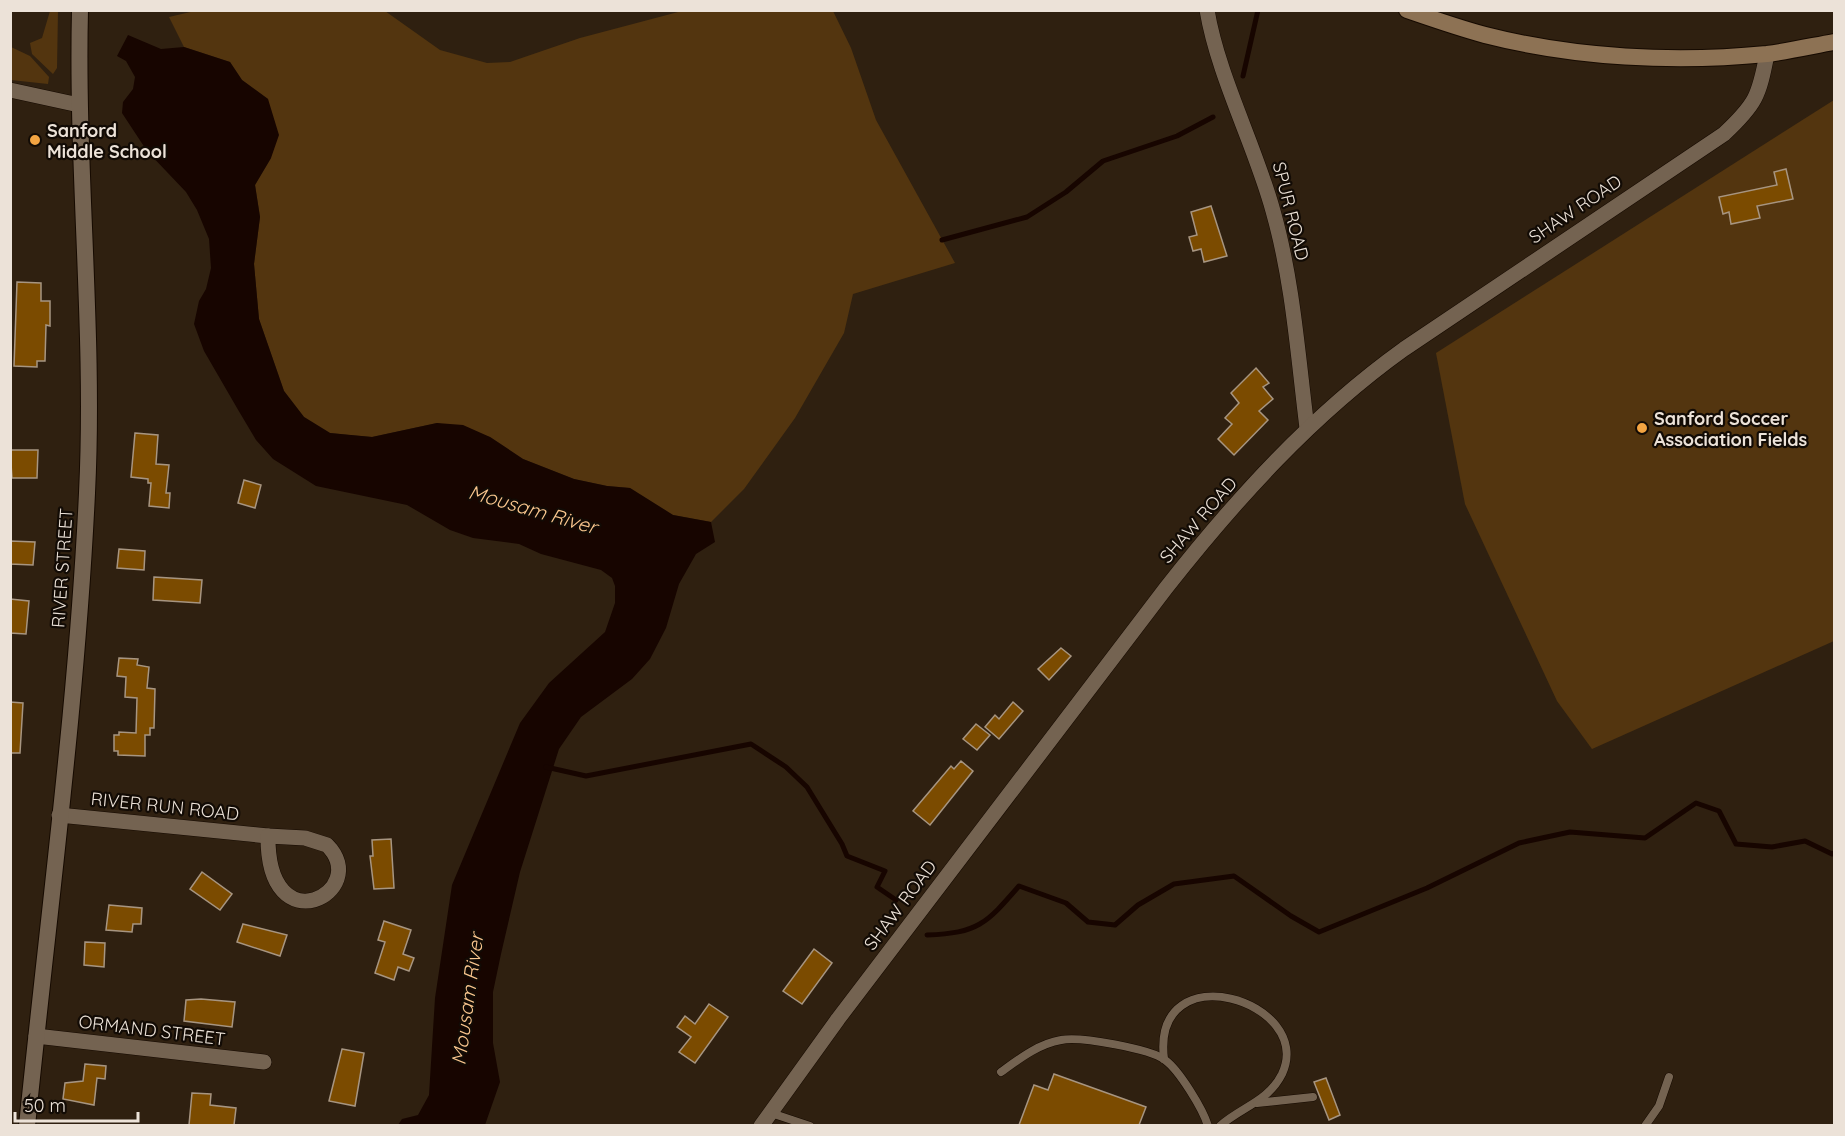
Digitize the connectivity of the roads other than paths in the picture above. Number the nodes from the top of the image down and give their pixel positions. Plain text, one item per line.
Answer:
1 (80, 10) edge
2 (1207, 10) edge
3 (1407, 10) edge
4 (1834, 42) edge
5 (1767, 54) junction
6 (10, 90) edge
7 (79, 105) junction
8 (1307, 428) junction
9 (59, 815) junction
10 (268, 836) junction
11 (36, 1036) junction
12 (1164, 1059) junction
13 (264, 1062) dead end
14 (1001, 1072) dead end
15 (1669, 1077) dead end
16 (1313, 1097) dead end
17 (1257, 1103) junction
18 (771, 1113) junction
19 (27, 1125) edge
20 (761, 1125) edge
21 (810, 1125) edge
22 (1208, 1125) edge
23 (1220, 1125) edge
24 (1645, 1125) edge

1 - 7 street, RIVER STREET
2 - 8 street, SPUR ROAD
3 - 5 main road
4 - 5 main road
5 - 8 street, SHAW ROAD
6 - 7 street
7 - 9 street, RIVER STREET
8 - 18 street, SHAW ROAD
9 - 10 street, RIVER RUN ROAD
9 - 11 street, RIVER STREET
10 - 10 street, RIVER RUN ROAD
11 - 13 street, ORMAND STREET
11 - 19 street, RIVER STREET
12 - 14 lane
12 - 17 lane
12 - 22 lane
15 - 24 lane
16 - 17 lane
17 - 23 lane
18 - 20 street, SHAW ROAD
18 - 21 lane

